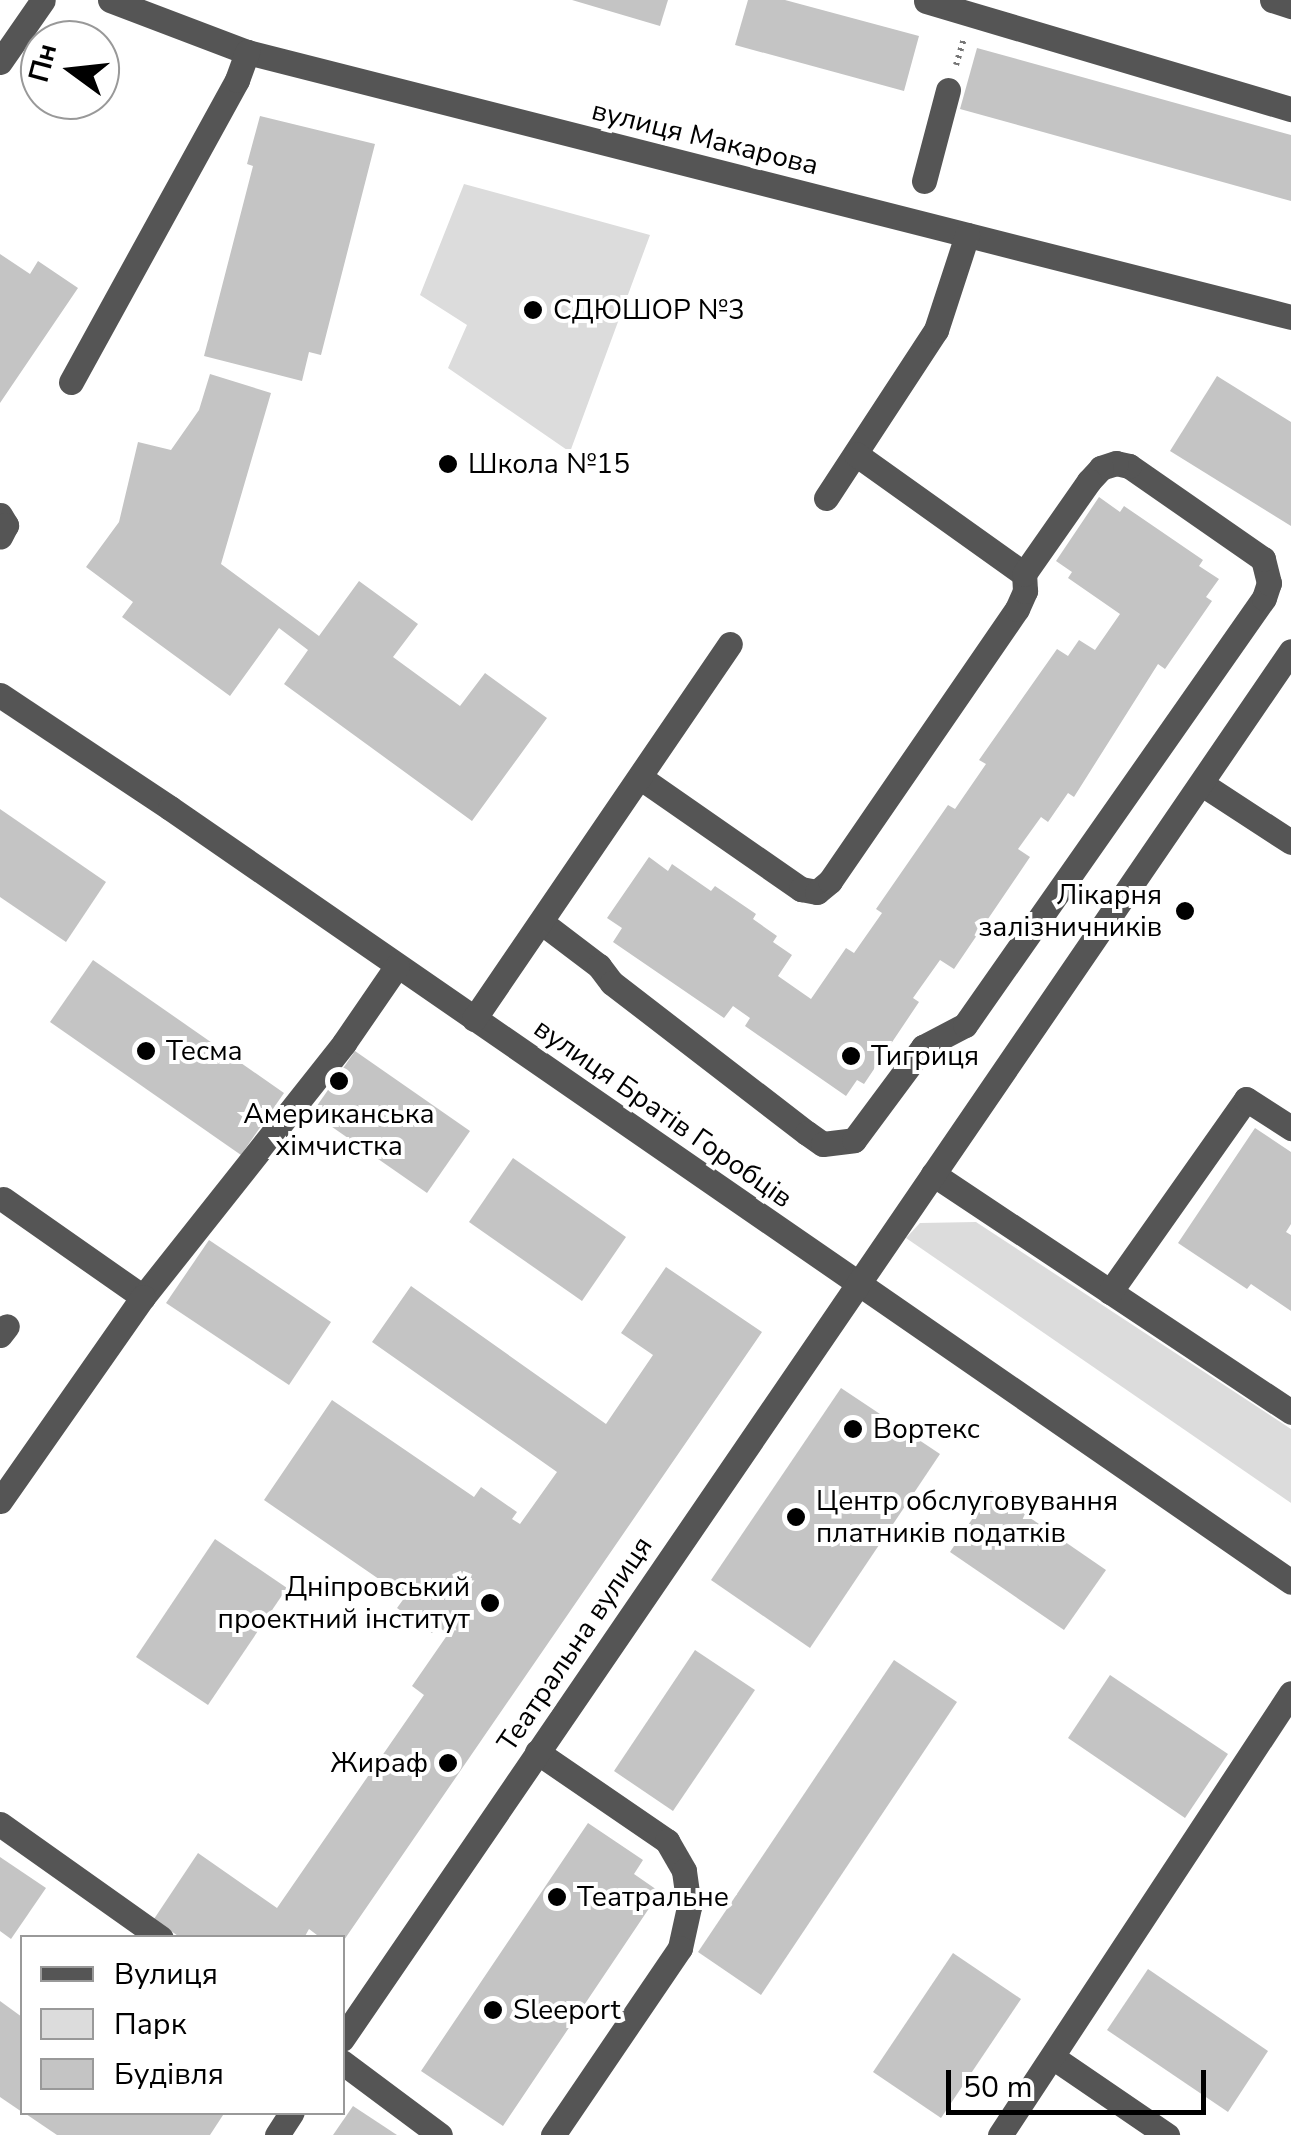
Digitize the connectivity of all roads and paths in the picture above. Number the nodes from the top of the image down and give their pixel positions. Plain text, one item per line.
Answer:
1 (43, 0) edge
2 (110, 0) edge
3 (1272, 0) edge
4 (926, 1) edge
5 (1291, 6) edge
6 (972, 14) junction
7 (248, 52) junction
8 (0, 62) edge
9 (948, 90) joint
10 (1291, 108) edge
11 (924, 181) dead end
12 (967, 235) junction
13 (1291, 317) edge
14 (71, 382) dead end
15 (856, 454) junction
16 (826, 498) dead end
17 (0, 515) edge
18 (0, 537) edge
19 (1024, 574) junction
20 (730, 644) dead end
21 (1291, 652) edge
22 (0, 696) edge
23 (641, 778) junction
24 (1202, 784) junction
25 (1291, 842) edge
26 (542, 922) junction
27 (397, 966) junction
28 (474, 1020) junction
29 (1291, 1128) edge
30 (933, 1174) junction
31 (3, 1199) dead end
32 (857, 1283) junction
33 (1110, 1292) junction
34 (143, 1297) junction
35 (1291, 1412) edge
36 (0, 1501) edge
37 (1291, 1582) edge
38 (1291, 1693) edge
39 (537, 1752) junction
40 (0, 1824) edge
41 (156, 1935) edge
42 (345, 2035) edge
43 (1054, 2058) junction
44 (345, 2064) edge
45 (443, 2134) edge
46 (554, 2135) edge
47 (1000, 2135) edge
48 (1167, 2135) edge

1 - 8 street
2 - 7 street, вулиця Макарова
3 - 5 street
4 - 6 street
6 - 9 path
6 - 10 street
7 - 12 street, вулиця Макарова
7 - 14 street
9 - 11 street
12 - 13 street, вулиця Макарова
12 - 15 street
15 - 16 street
15 - 19 street
17 - 18 street
19 - 23 street
19 - 26 street
20 - 23 street
21 - 24 street, Театральна вулиця
22 - 27 street, вулиця Братів Горобців
23 - 26 street
24 - 25 street
24 - 30 street, Театральна вулиця
26 - 28 street
27 - 28 street, вулиця Братів Горобців
27 - 34 street
28 - 32 street, вулиця Братів Горобців
29 - 33 street
30 - 32 street, Театральна вулиця
30 - 33 street
31 - 34 street
32 - 37 street, вулиця Братів Горобців
32 - 39 street, Театральна вулиця
33 - 35 street
34 - 36 street
38 - 43 street
39 - 42 street, Театральна вулиця
39 - 46 street
40 - 41 street
43 - 47 street
43 - 48 street
44 - 45 street

